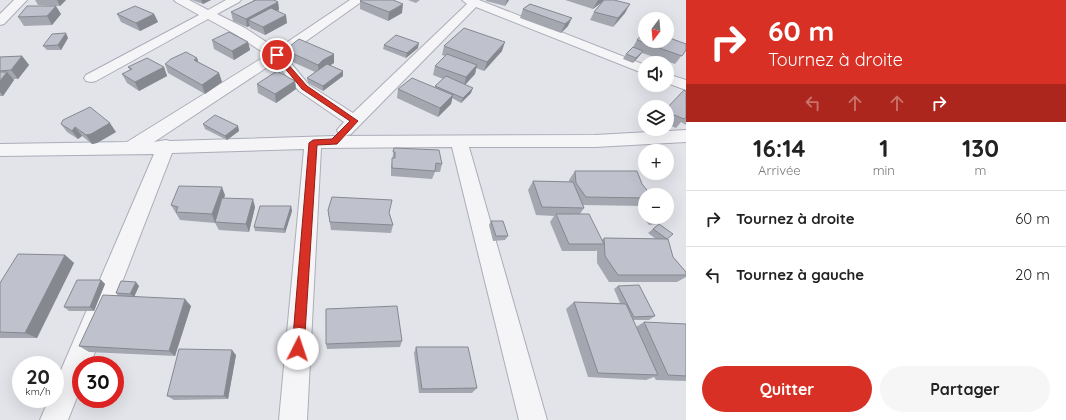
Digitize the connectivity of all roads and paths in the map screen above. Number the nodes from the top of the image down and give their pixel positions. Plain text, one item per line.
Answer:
1 (21, 0) edge
2 (180, 0) edge
3 (235, 0) edge
4 (358, 0) edge
5 (471, 1) edge
6 (207, 14) junction
7 (0, 21) edge
8 (277, 55) junction
9 (638, 67) edge
10 (91, 78) dead end
11 (674, 81) edge
12 (686, 85) edge
13 (354, 121) junction
14 (686, 136) edge
15 (459, 141) junction
16 (324, 142) junction
17 (166, 146) junction
18 (131, 148) junction
19 (0, 150) edge
20 (54, 420) edge
21 (293, 420) edge
22 (533, 420) edge

1 - 7 street
2 - 6 street
3 - 6 street
4 - 8 street
5 - 9 street
5 - 13 street
6 - 8 street
6 - 10 street
8 - 13 street
8 - 18 street
11 - 12 street
13 - 16 street
14 - 15 street
15 - 16 street
15 - 22 street
16 - 17 street
16 - 21 street
17 - 18 street
17 - 20 street
18 - 19 street

